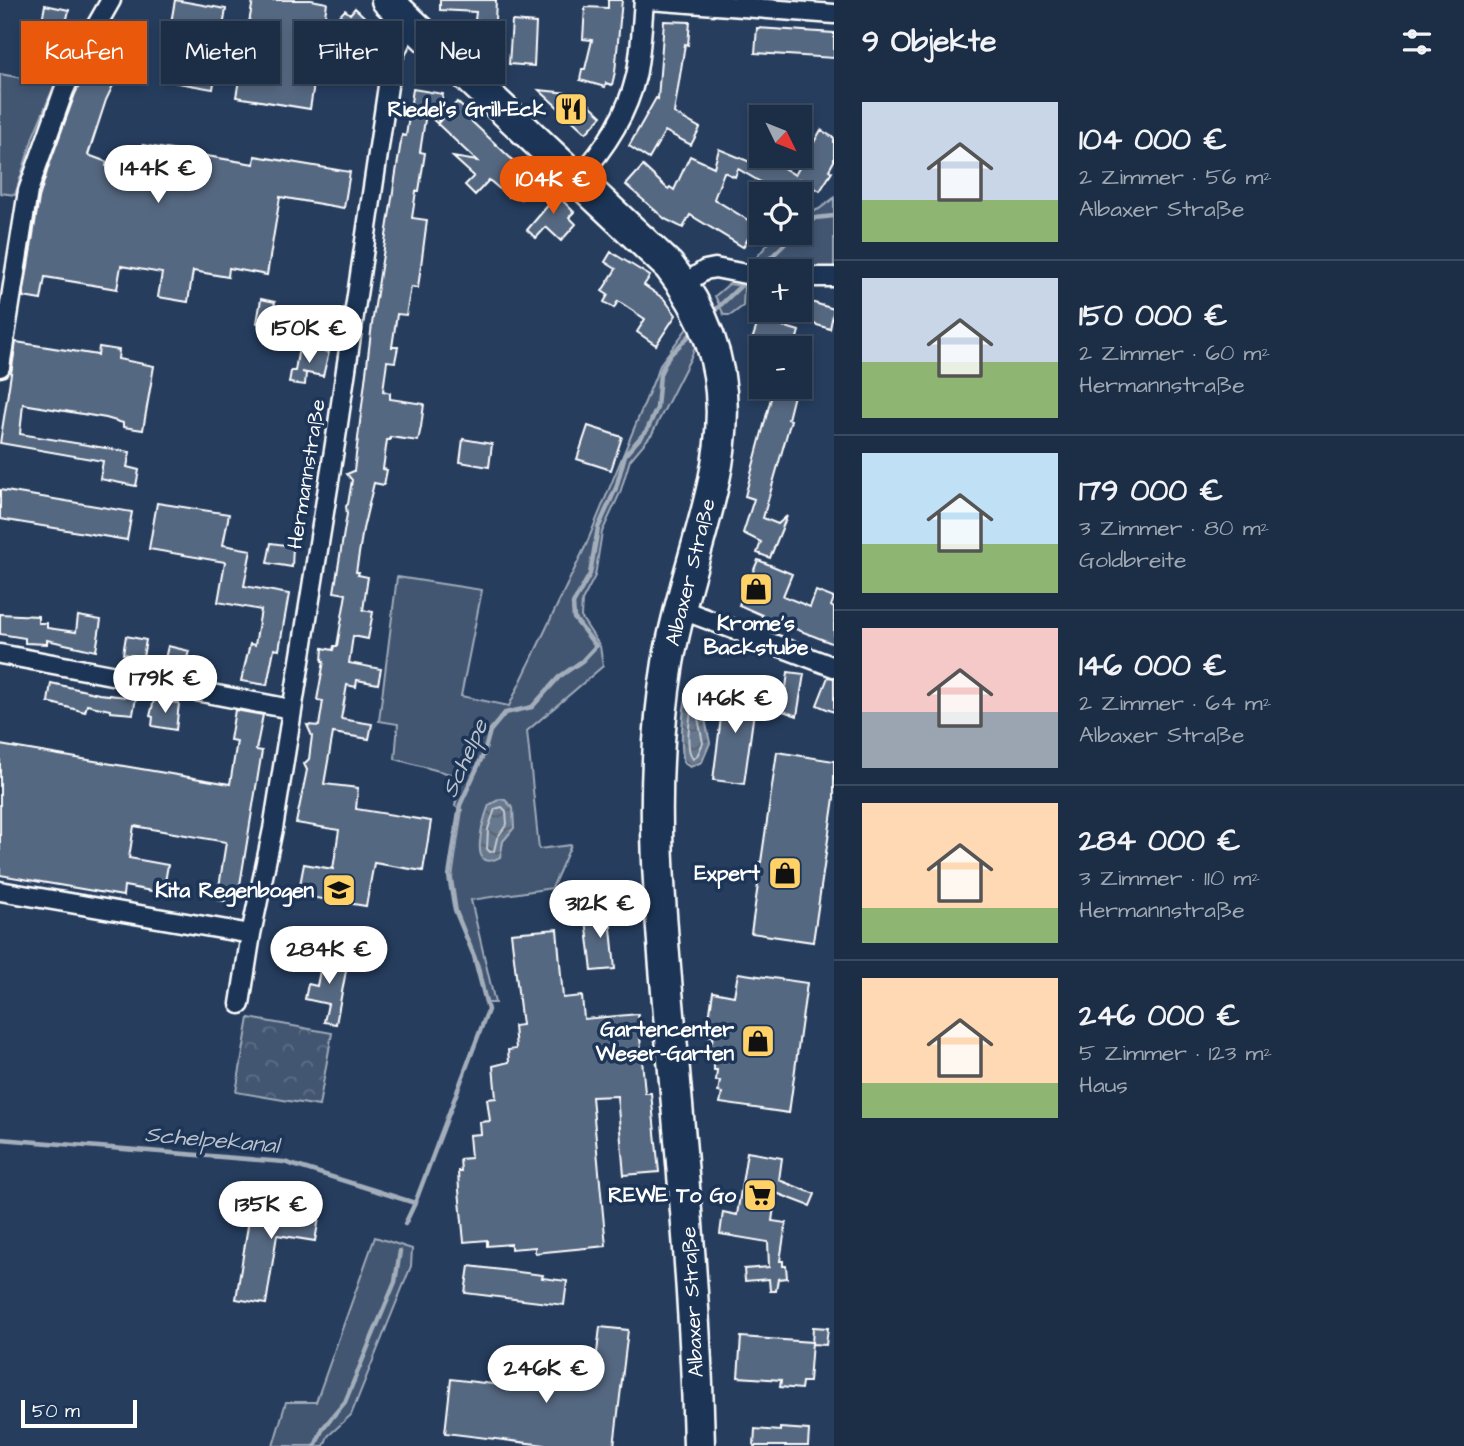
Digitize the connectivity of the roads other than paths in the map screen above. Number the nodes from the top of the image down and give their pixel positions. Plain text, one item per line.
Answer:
1 (111, 0) edge
2 (387, 0) edge
3 (647, 0) edge
4 (834, 14) edge
5 (412, 26) junction
6 (577, 179) junction
7 (749, 275) edge
8 (812, 277) edge
9 (834, 277) edge
10 (683, 285) junction
11 (0, 367) edge
12 (680, 609) junction
13 (0, 654) edge
14 (834, 667) edge
15 (291, 709) junction
16 (0, 891) edge
17 (251, 934) junction
18 (240, 1004) dead end
19 (699, 1446) edge

1 - 11 street
2 - 5 main road, Albaxer Straße
3 - 4 street
3 - 6 street
5 - 6 main road, Albaxer Straße
5 - 15 street, Hermannstraße
6 - 10 main road, Albaxer Straße
7 - 10 street
8 - 9 street
10 - 12 main road, Albaxer Straße
12 - 14 street
12 - 19 main road, Albaxer Straße
13 - 15 street
15 - 17 street, Hermannstraße
16 - 17 street
17 - 18 street, Hermannstraße

